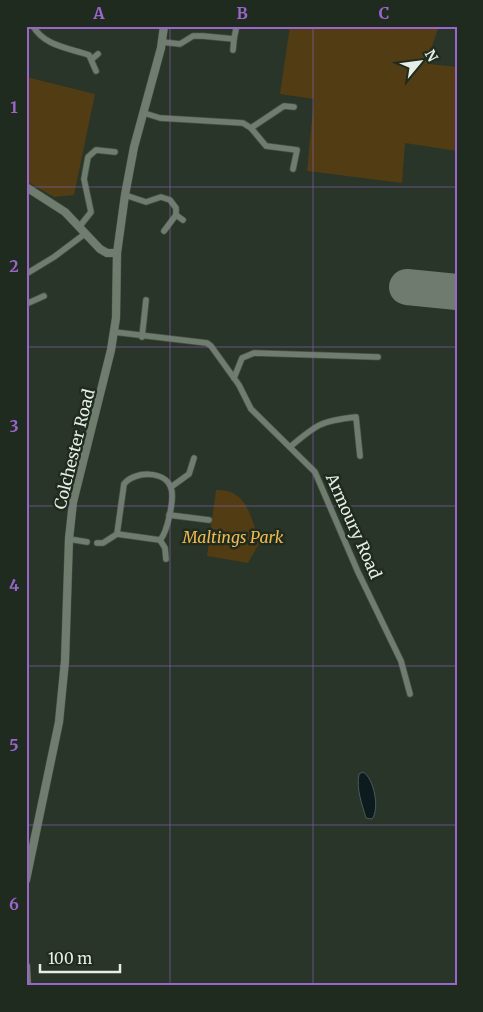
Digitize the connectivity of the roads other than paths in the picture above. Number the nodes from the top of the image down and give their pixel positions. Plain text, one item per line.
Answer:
1 (33, 26) edge
2 (164, 26) edge
3 (236, 29) dead end
4 (234, 39) junction
5 (162, 42) junction
6 (233, 50) dead end
7 (98, 54) dead end
8 (92, 59) junction
9 (96, 71) dead end
10 (294, 107) dead end
11 (144, 113) junction
12 (251, 128) junction
13 (115, 152) dead end
14 (293, 170) dead end
15 (26, 187) edge
16 (125, 195) junction
17 (176, 215) junction
18 (183, 220) dead end
19 (80, 226) junction
20 (164, 231) dead end
21 (86, 233) junction
22 (117, 253) junction
23 (26, 274) edge
24 (44, 296) dead end
25 (146, 300) dead end
26 (26, 304) edge
27 (114, 332) junction
28 (142, 337) junction
29 (378, 357) dead end
30 (234, 378) junction
31 (290, 447) junction
32 (360, 456) dead end
33 (194, 458) dead end
34 (171, 487) junction
35 (169, 515) junction
36 (209, 520) dead end
37 (117, 534) junction
38 (69, 539) junction
39 (160, 540) junction
40 (87, 542) dead end
41 (97, 543) dead end
42 (166, 559) dead end
43 (410, 694) dead end
44 (26, 880) edge
45 (26, 966) edge
46 (28, 986) edge

1 - 8 street
2 - 5 main road, Colchester Road
3 - 4 street
4 - 5 street
4 - 6 street
5 - 11 main road, Colchester Road
7 - 8 street
8 - 9 street
10 - 12 street
11 - 12 street
11 - 16 main road, Colchester Road
12 - 14 street
13 - 19 street
15 - 19 main road
16 - 17 street
16 - 22 main road, Colchester Road
17 - 18 street
17 - 20 street
19 - 21 main road
21 - 22 main road
21 - 23 street
22 - 27 main road, Colchester Road
24 - 26 street
25 - 28 street
27 - 28 street, Armoury Road
27 - 38 main road, Colchester Road
28 - 30 street, Armoury Road
29 - 30 street
30 - 31 street, Armoury Road
31 - 32 street
31 - 43 street, Armoury Road
33 - 34 street
34 - 35 street
34 - 37 street
35 - 36 street
35 - 39 street
37 - 39 street
37 - 41 street
38 - 40 street
38 - 44 main road, Colchester Road
39 - 42 street
45 - 46 main road

